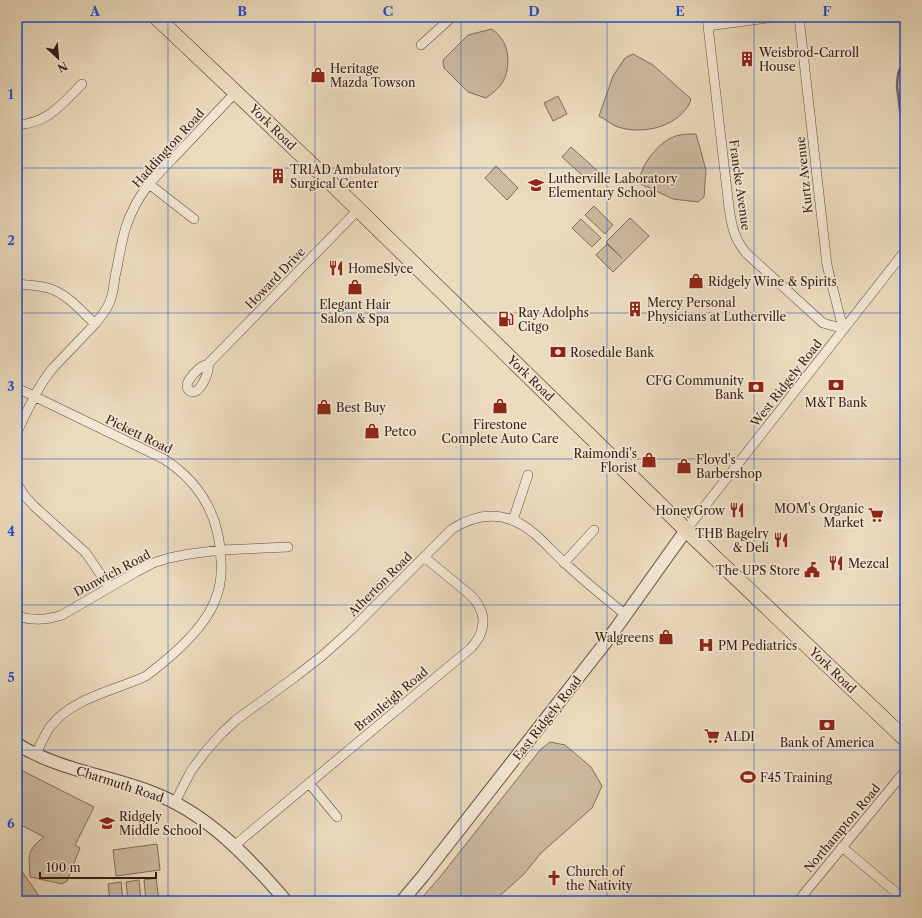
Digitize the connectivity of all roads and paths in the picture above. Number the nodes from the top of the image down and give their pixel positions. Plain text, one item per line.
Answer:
1 (156, 17) edge
2 (452, 17) edge
3 (774, 17) edge
4 (799, 17) edge
5 (708, 22) edge
6 (421, 45) dead end
7 (82, 84) dead end
8 (236, 92) junction
9 (17, 125) edge
10 (150, 184) junction
11 (358, 210) junction
12 (194, 220) dead end
13 (905, 251) edge
14 (17, 284) edge
15 (95, 324) junction
16 (844, 329) junction
17 (208, 364) dead end
18 (17, 388) edge
19 (34, 397) junction
20 (17, 432) edge
21 (528, 475) dead end
22 (17, 484) edge
23 (513, 520) junction
24 (594, 530) dead end
25 (686, 530) junction
26 (288, 547) dead end
27 (221, 550) junction
28 (424, 557) junction
29 (564, 562) junction
30 (109, 587) junction
31 (626, 615) junction
32 (17, 616) edge
33 (905, 739) edge
34 (17, 744) edge
35 (36, 754) junction
36 (905, 771) edge
37 (309, 784) junction
38 (176, 802) junction
39 (338, 817) dead end
40 (234, 845) junction
41 (842, 847) junction
42 (905, 900) edge
43 (286, 901) edge
44 (402, 901) edge
45 (799, 901) edge

1 - 8 main road, York Road
2 - 6 street
3 - 5 street
4 - 16 street, Kurtz Avenue
5 - 16 street, Francke Avenue
7 - 9 street
8 - 10 street, Haddington Road
8 - 11 main road, York Road
10 - 12 street
10 - 15 street, Haddington Road
11 - 17 street, Howard Drive
11 - 25 main road, York Road
13 - 16 street, West Ridgely Road
14 - 15 street
15 - 19 street, Haddington Road
16 - 25 street, West Ridgely Road
18 - 19 street, Pickett Road
19 - 20 street, Haddington Road
19 - 27 street, Pickett Road
21 - 23 street
22 - 30 street
23 - 28 street, Atherton Road
23 - 29 street, Atherton Road
24 - 29 street
25 - 31 street, East Ridgely Road
25 - 33 main road, York Road
26 - 27 street, Dunwich Road
27 - 30 street, Dunwich Road
27 - 35 street, Pickett Road
28 - 37 street, Bramleigh Road
28 - 38 street, Atherton Road
29 - 31 street, Atherton Road
30 - 32 street, Dunwich Road
31 - 44 street, East Ridgely Road
34 - 35 street, Charmuth Road
35 - 38 street, Charmuth Road
36 - 41 street, Northampton Road
37 - 39 street
37 - 40 street, Bramleigh Road
38 - 40 street, Charmuth Road
40 - 43 street, Charmuth Road
41 - 42 street
41 - 45 street, Northampton Road

